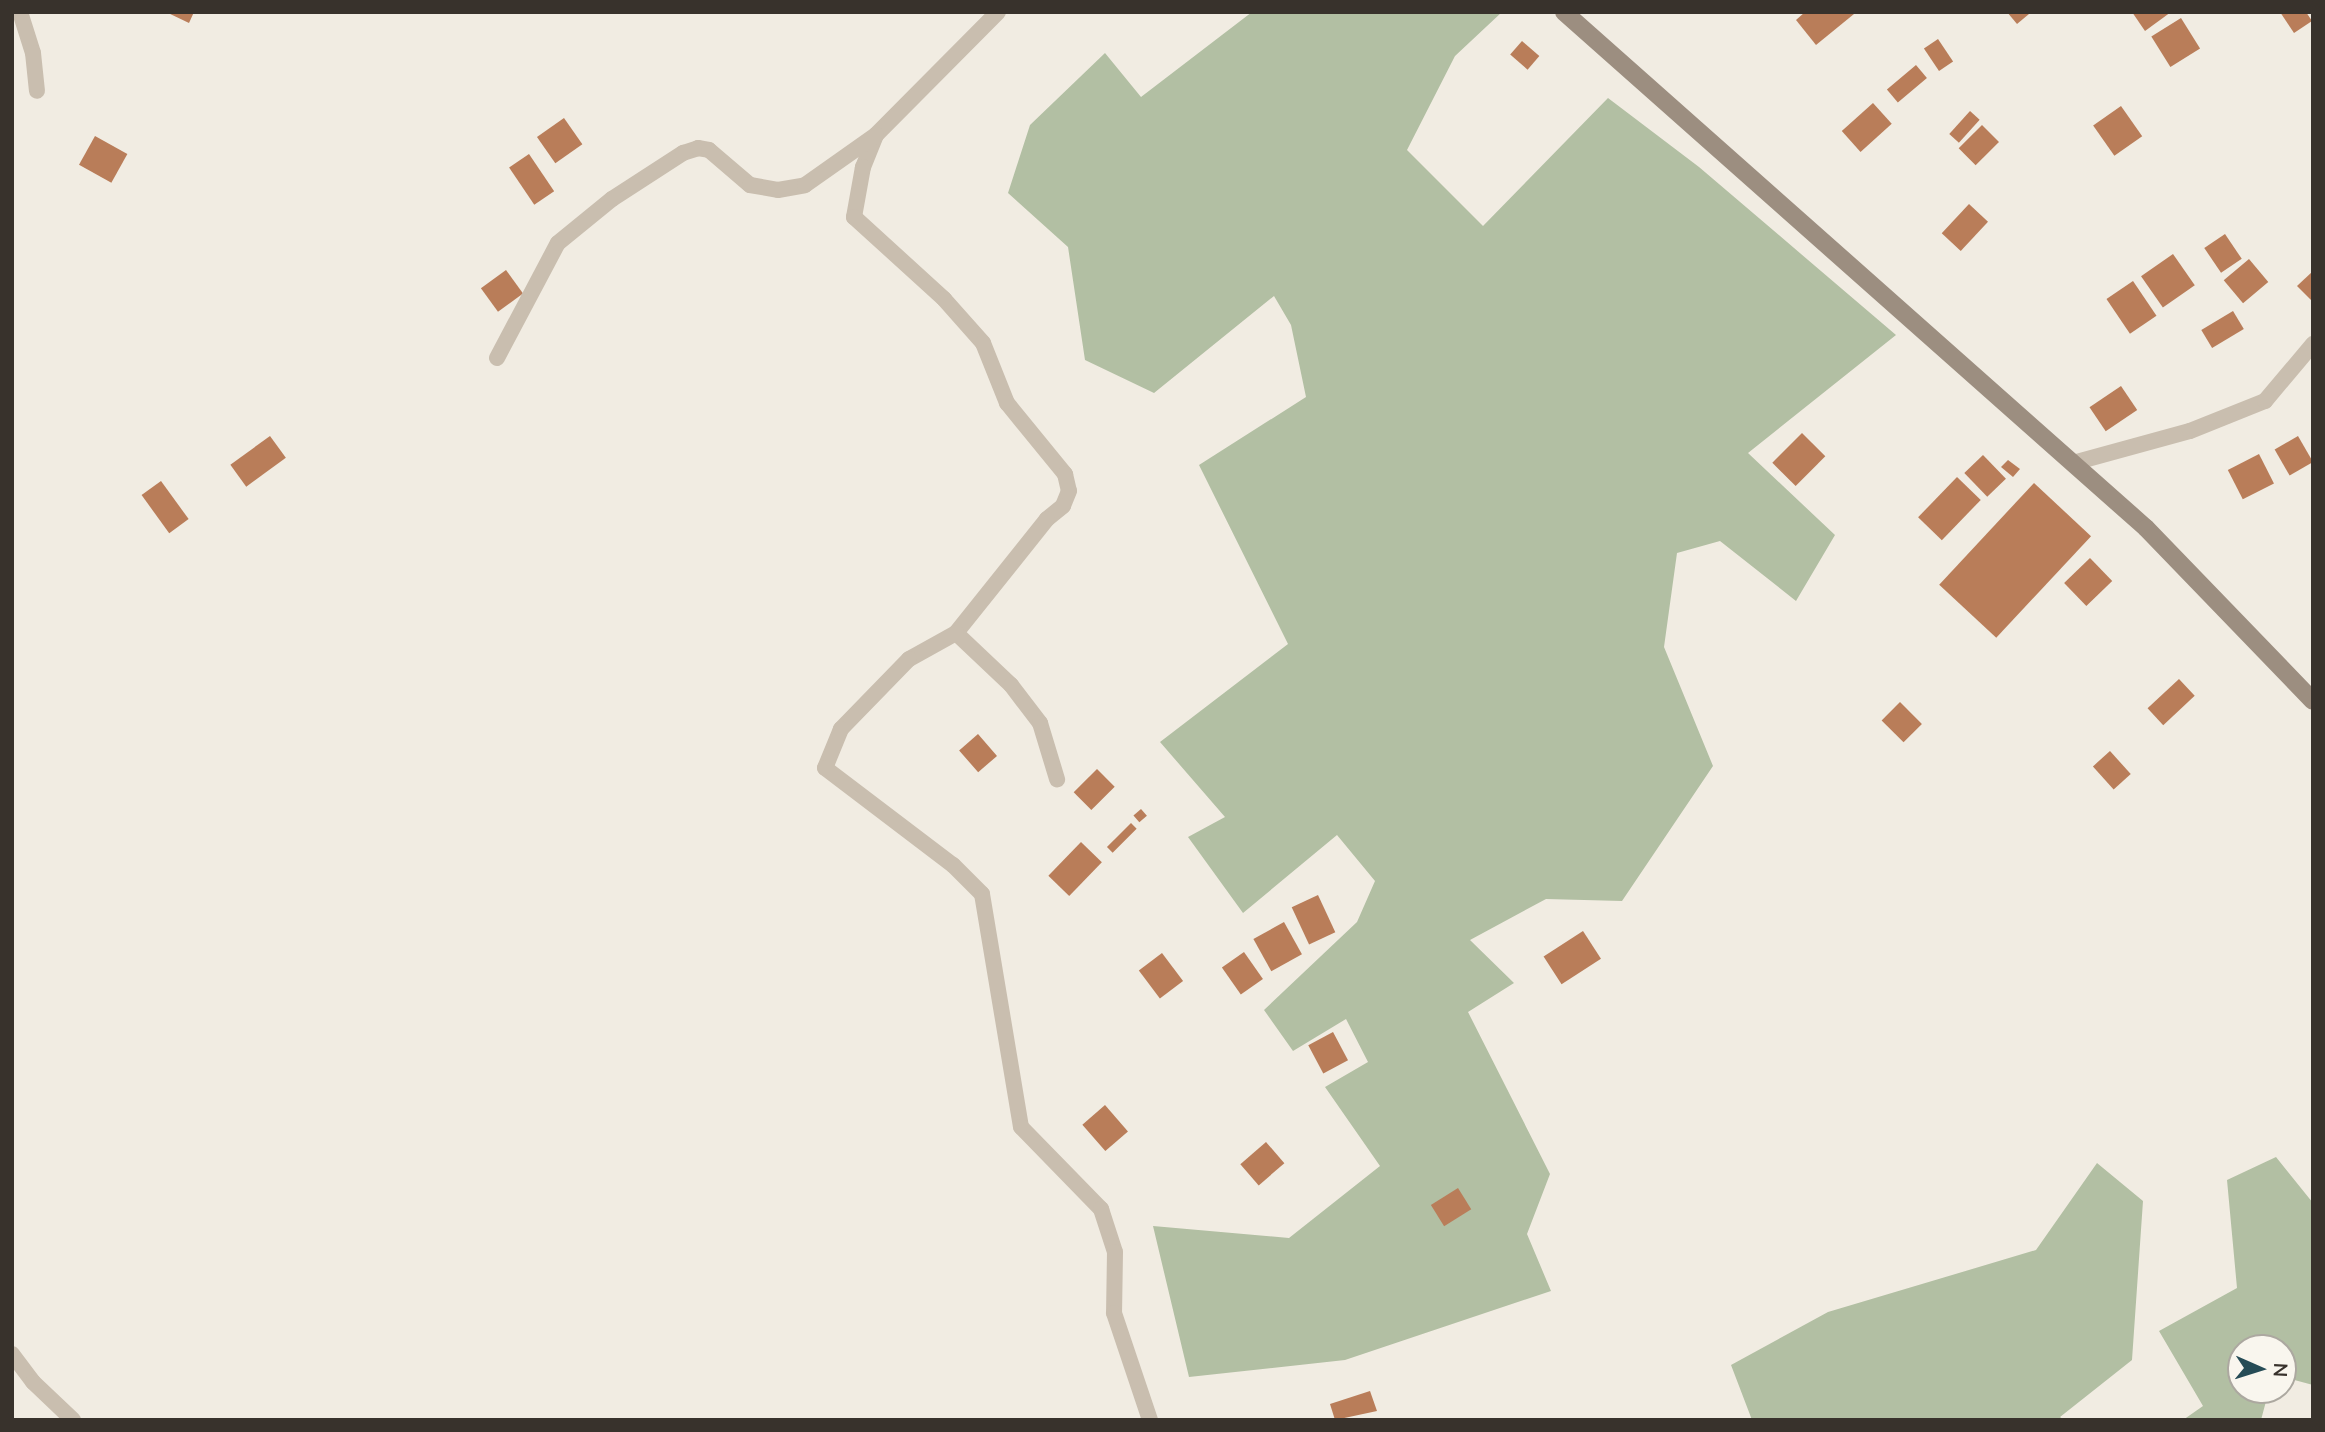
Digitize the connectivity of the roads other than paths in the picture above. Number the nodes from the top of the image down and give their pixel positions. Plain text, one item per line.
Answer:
1 (20, 12) edge
2 (998, 12) edge
3 (1564, 12) edge
4 (37, 91) dead end
5 (876, 135) junction
6 (2313, 344) edge
7 (497, 358) dead end
8 (2073, 463) junction
9 (956, 633) junction
10 (2313, 701) edge
11 (1057, 779) dead end
12 (12, 1354) edge
13 (73, 1420) edge
14 (1150, 1420) edge

1 - 4 street
2 - 5 street
3 - 8 main road
5 - 7 street
5 - 9 street
6 - 8 street
8 - 10 main road
9 - 11 street
9 - 14 street
12 - 13 street

